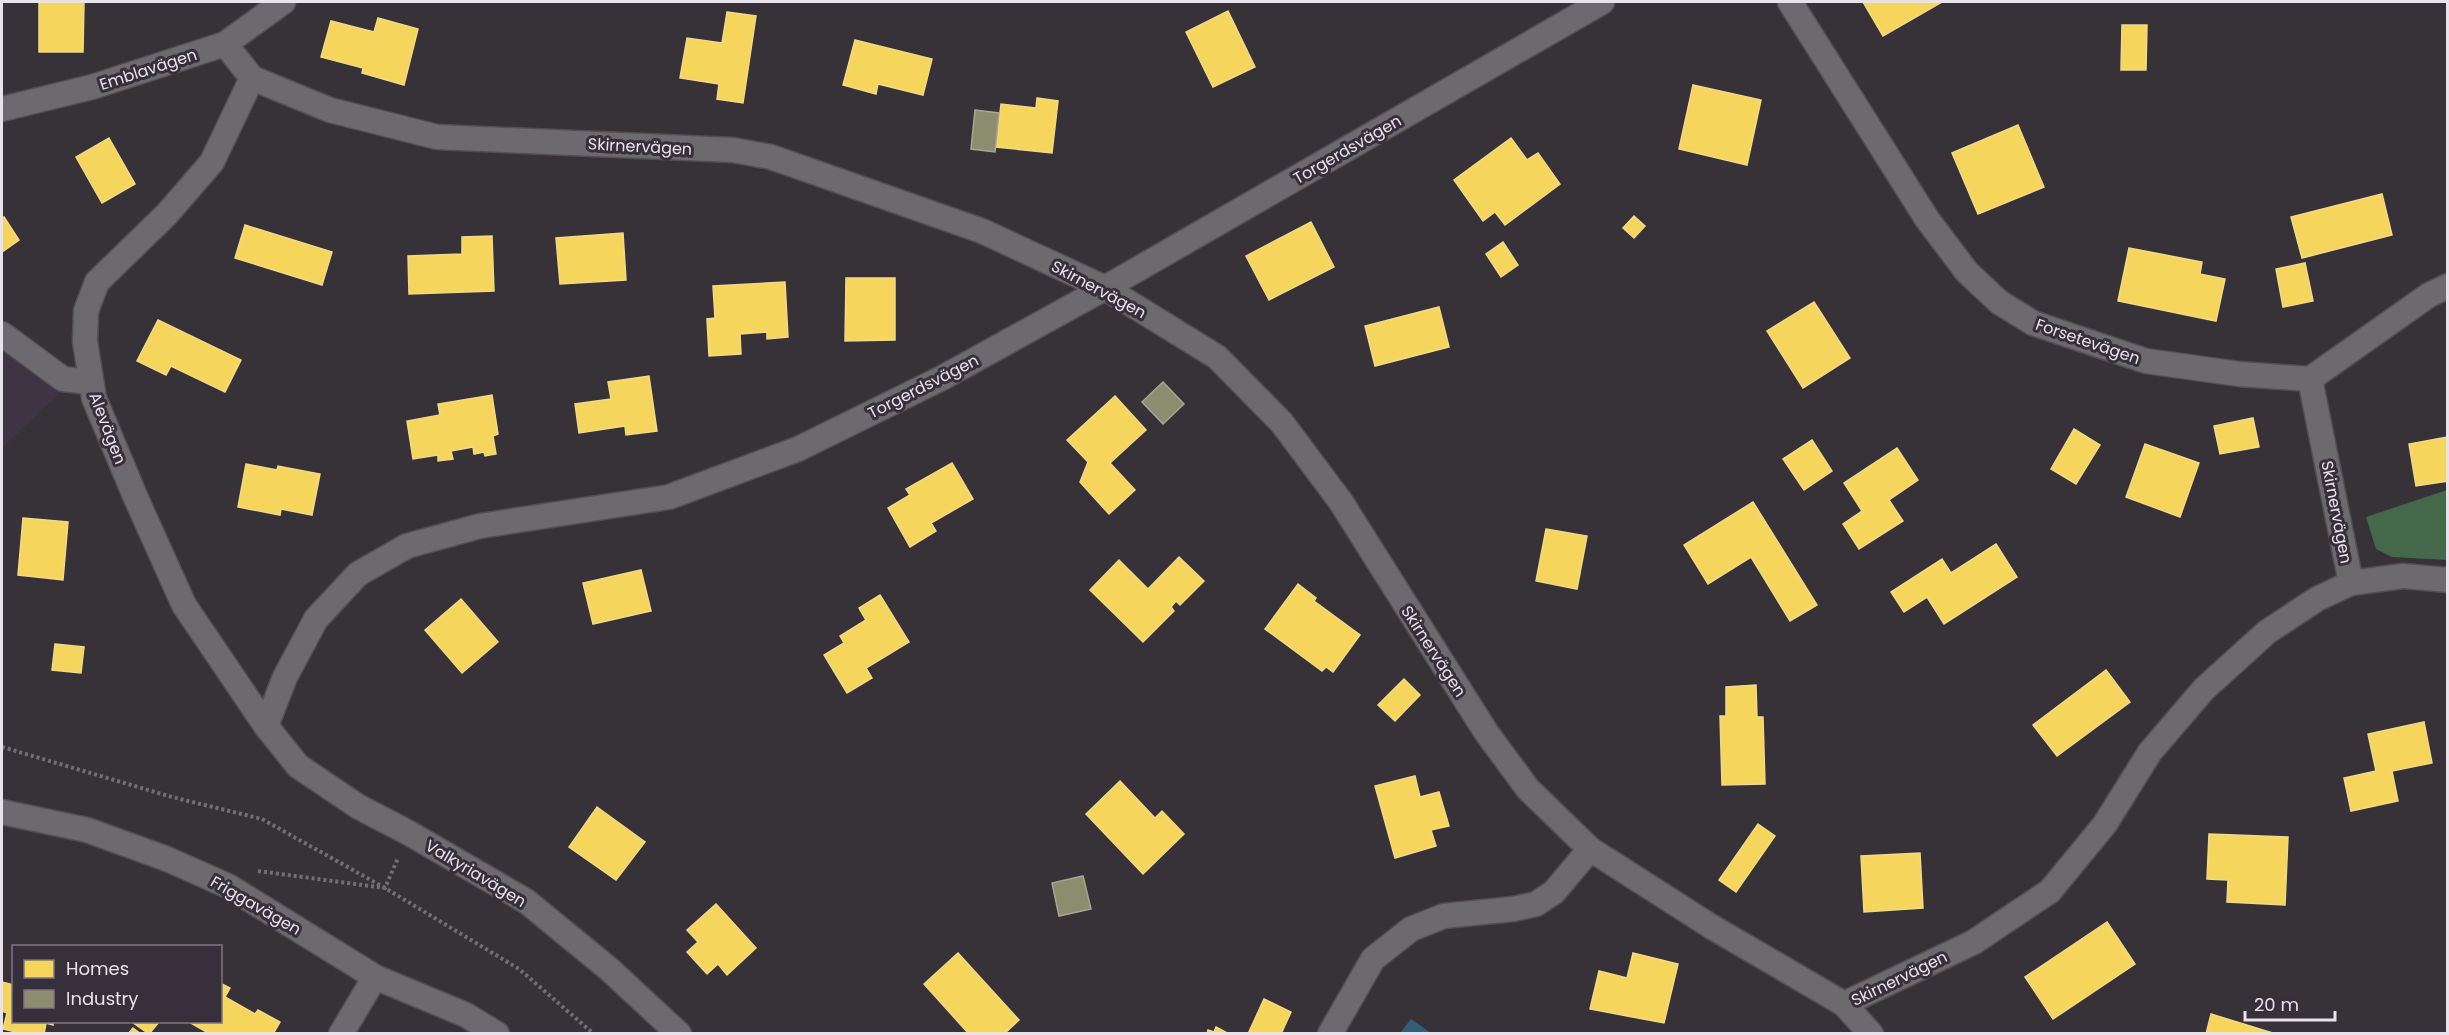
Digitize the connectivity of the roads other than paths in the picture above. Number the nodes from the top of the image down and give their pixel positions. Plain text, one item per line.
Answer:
1 (283, 2) edge
2 (1602, 2) edge
3 (1790, 2) edge
4 (225, 44) junction
5 (252, 78) junction
6 (2, 109) edge
7 (2448, 286) edge
8 (1105, 288) junction
9 (2, 334) edge
10 (2310, 379) junction
11 (90, 382) junction
12 (2448, 580) edge
13 (2351, 584) junction
14 (266, 726) junction
15 (2, 812) edge
16 (1590, 849) junction
17 (375, 976) junction
18 (1844, 1005) junction
19 (341, 1034) edge
20 (497, 1034) edge
21 (679, 1034) edge
22 (1330, 1034) edge
23 (1871, 1034) edge

1 - 4 street, Emblavägen
2 - 8 street, Torgerdsvägen
3 - 10 street, Forsetevägen
4 - 5 street, Skirnervägen
4 - 6 street, Emblavägen
5 - 8 street, Skirnervägen
5 - 11 street, Alevägen
7 - 10 street
8 - 14 street, Torgerdsvägen
8 - 16 street, Skirnervägen
9 - 11 street
10 - 13 street, Skirnervägen
11 - 14 street, Alevägen
12 - 13 street
13 - 18 street, Skirnervägen
14 - 21 street, Valkyriavägen
15 - 17 street, Friggavägen
16 - 18 street, Skirnervägen
16 - 22 street
17 - 19 street
17 - 20 street, Friggavägen
18 - 23 street

